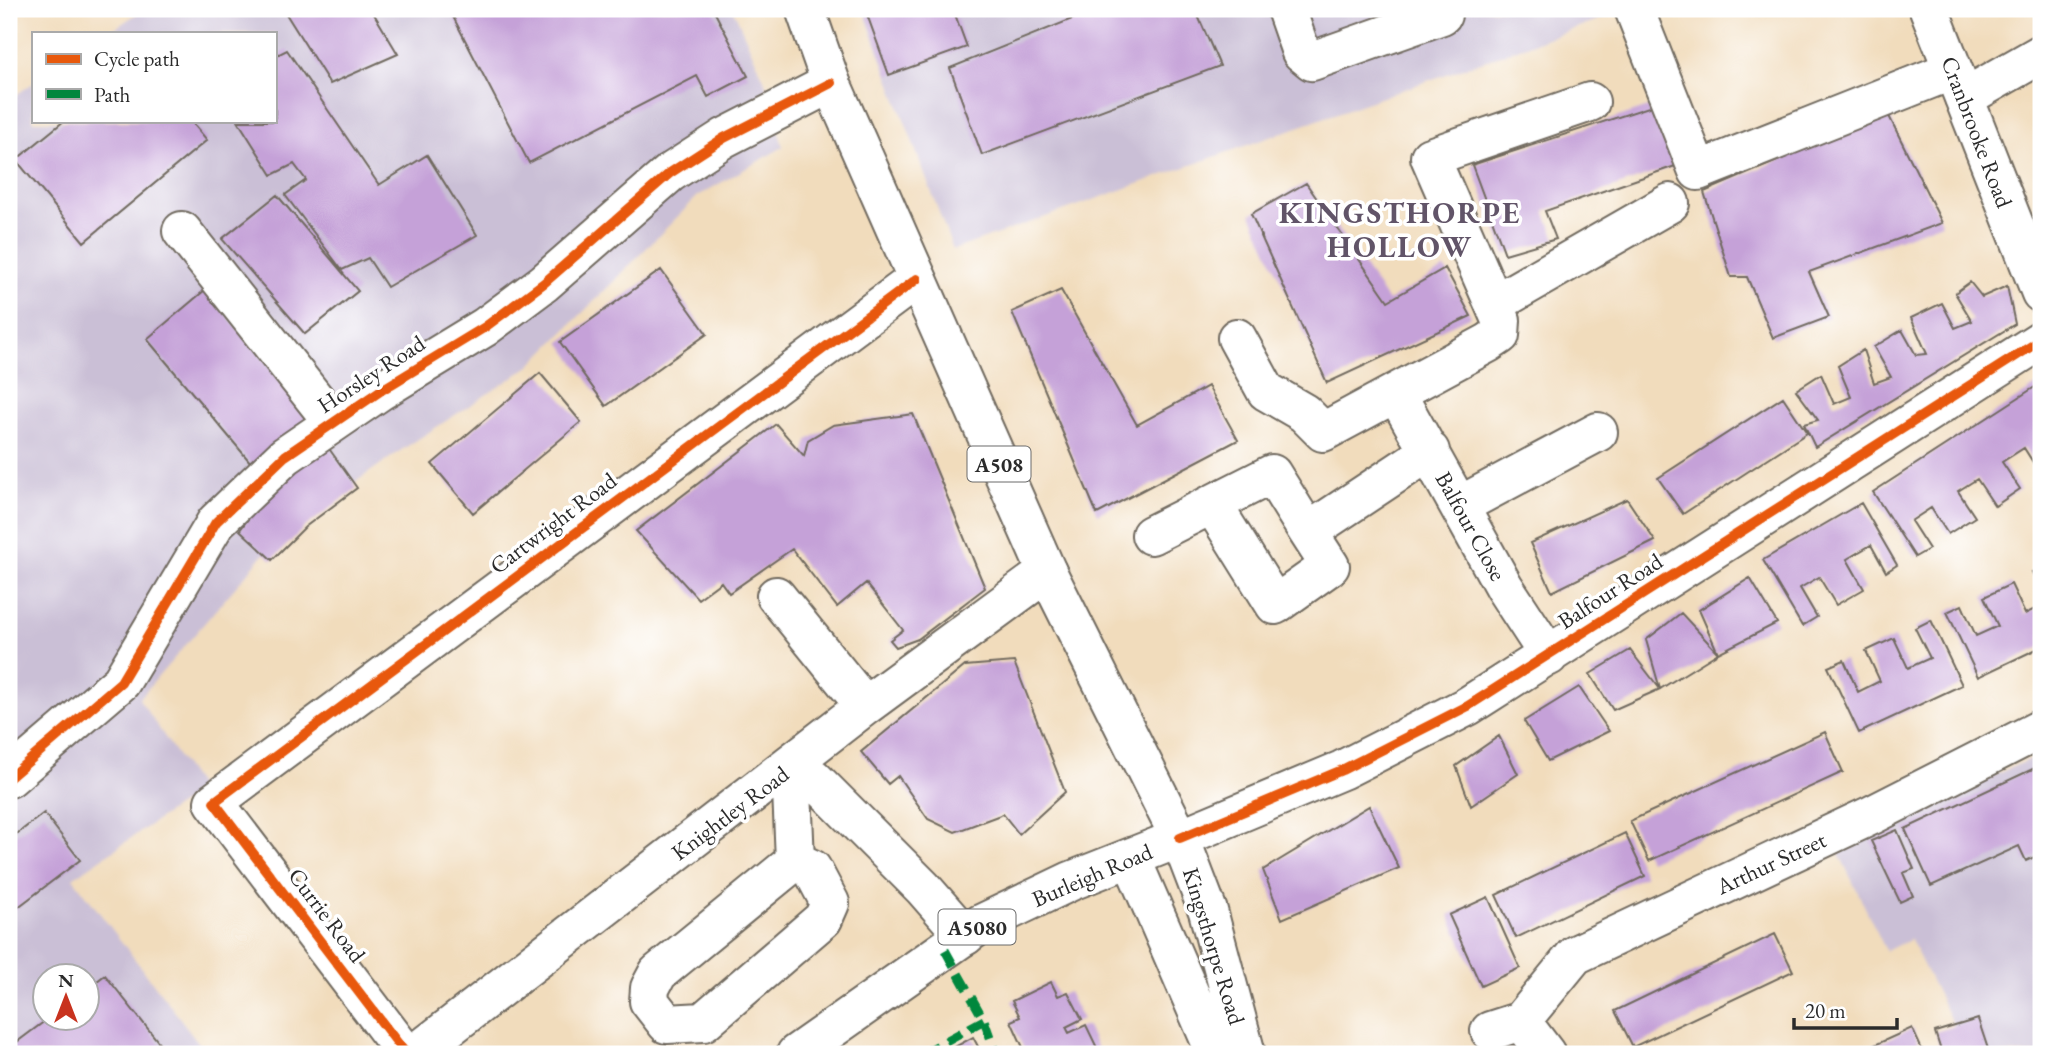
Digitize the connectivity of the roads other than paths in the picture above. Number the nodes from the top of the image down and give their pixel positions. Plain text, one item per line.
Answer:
1 (805, 9) edge
2 (1286, 9) edge
3 (1634, 9) edge
4 (1929, 9) edge
5 (1442, 15) dead end
6 (2041, 54) edge
7 (831, 83) junction
8 (1959, 84) junction
9 (1590, 102) dead end
10 (1670, 203) dead end
11 (182, 231) dead end
12 (917, 279) junction
13 (2041, 293) edge
14 (1494, 304) junction
15 (1237, 338) dead end
16 (2041, 340) edge
17 (1396, 393) junction
18 (333, 422) junction
19 (1598, 432) dead end
20 (1430, 451) junction
21 (1212, 504) junction
22 (1459, 506) junction
23 (1308, 532) junction
24 (1151, 536) dead end
25 (1047, 572) junction
26 (776, 596) dead end
27 (1549, 656) junction
28 (865, 706) junction
29 (2041, 729) edge
30 (791, 766) junction
31 (9, 778) edge
32 (214, 802) joint
33 (1180, 838) junction
34 (1131, 858) junction
35 (795, 861) junction
36 (965, 936) junction
37 (406, 1054) edge
38 (415, 1054) edge
39 (796, 1054) edge
40 (1216, 1054) edge
41 (1246, 1054) edge
42 (1546, 1054) edge

1 - 7 main road, A508
2 - 5 main road
3 - 8 main road
4 - 8 main road, Cranbrooke Road
6 - 8 main road
7 - 12 main road, A508
7 - 18 main road, Horsley Road
8 - 13 main road, Cranbrooke Road
9 - 14 main road
10 - 14 main road
11 - 18 main road
12 - 25 main road, A508
12 - 32 main road, Cartwright Road
14 - 17 main road
15 - 17 main road
16 - 27 main road, Balfour Road
17 - 20 main road, Balfour Close
18 - 31 main road, Horsley Road
19 - 22 main road
20 - 22 main road, Balfour Close
20 - 23 main road
21 - 23 main road
21 - 23 main road
21 - 24 main road
22 - 27 main road, Balfour Close
25 - 28 main road, Knightley Road
25 - 33 main road, A508
26 - 28 main road
27 - 33 main road, Balfour Road
28 - 30 main road, Knightley Road
29 - 42 main road, Arthur Street
30 - 35 main road
30 - 36 main road
30 - 38 main road, Knightley Road
32 - 37 main road, Currie Road
33 - 34 main road, Burleigh Road / A5080
33 - 41 main road, Kingsthorpe Road / A508
34 - 36 main road, Burleigh Road / A5080
34 - 40 main road, Kingsthorpe Road
35 - 35 main road
36 - 39 main road, Burleigh Road / A5080

